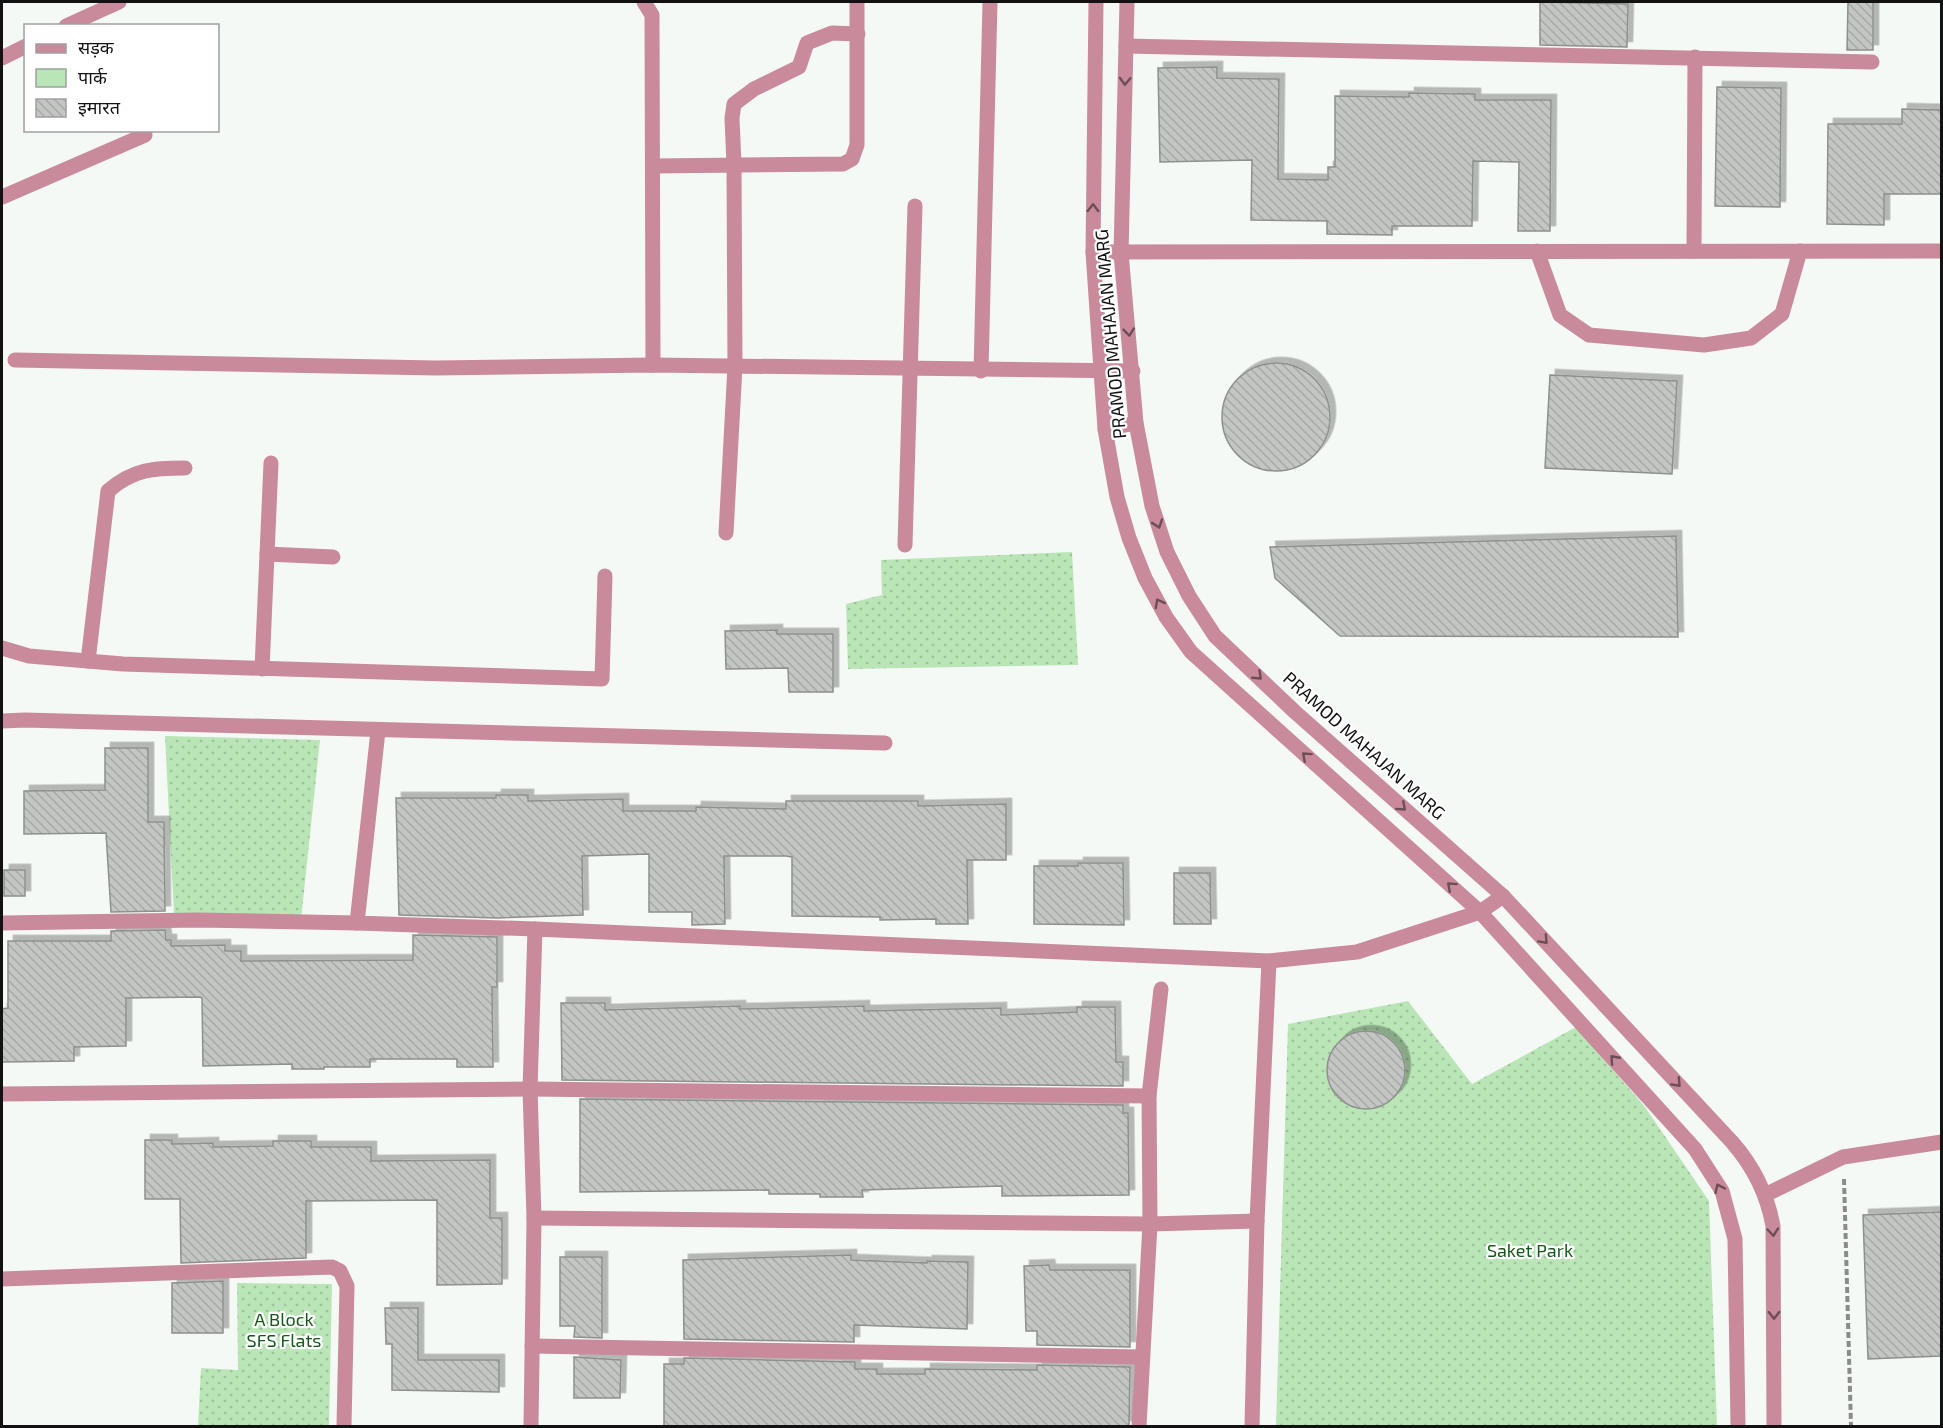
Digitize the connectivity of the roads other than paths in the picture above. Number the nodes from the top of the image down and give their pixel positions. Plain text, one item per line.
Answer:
1 (119, 2) edge
2 (644, 2) edge
3 (857, 2) edge
4 (990, 2) edge
5 (1096, 2) edge
6 (1127, 2) edge
7 (70, 24) edge
8 (858, 34) junction
9 (1126, 46) junction
10 (24, 47) edge
11 (1695, 57) junction
12 (2, 58) edge
13 (1872, 62) dead end
14 (145, 135) dead end
15 (734, 165) junction
16 (653, 166) junction
17 (2, 197) edge
18 (915, 206) dead end
19 (1941, 250) edge
20 (1537, 251) junction
21 (1694, 251) junction
22 (1800, 251) junction
23 (1093, 252) junction
24 (1121, 252) junction
25 (15, 360) dead end
26 (653, 365) junction
27 (735, 366) junction
28 (909, 369) junction
29 (981, 370) junction
30 (1101, 371) junction
31 (1133, 371) junction
32 (1136, 423) junction
33 (1105, 429) junction
34 (272, 463) dead end
35 (185, 468) dead end
36 (726, 533) dead end
37 (905, 545) dead end
38 (267, 554) junction
39 (333, 557) dead end
40 (605, 576) dead end
41 (2, 648) edge
42 (88, 661) junction
43 (262, 669) junction
44 (2, 722) edge
45 (378, 731) junction
46 (885, 743) dead end
47 (1503, 896) junction
48 (1480, 912) junction
49 (357, 922) junction
50 (2, 923) edge
51 (535, 929) junction
52 (1269, 961) junction
53 (1161, 989) dead end
54 (530, 1089) junction
55 (2, 1094) edge
56 (1149, 1096) junction
57 (1941, 1142) edge
58 (1766, 1195) junction
59 (534, 1218) junction
60 (1257, 1221) junction
61 (1150, 1224) junction
62 (2, 1279) edge
63 (532, 1346) junction
64 (1142, 1357) junction
65 (344, 1426) edge
66 (531, 1426) edge
67 (1139, 1426) edge
68 (1252, 1426) edge
69 (1738, 1426) edge
70 (1774, 1426) edge

1 - 7 street
2 - 16 street
3 - 8 street
4 - 29 street
23 -> 5 street, PRAMOD MAHAJAN MARG
6 - 9 street, PRAMOD MAHAJAN MARG
8 - 15 street
8 - 15 street
9 - 11 street
9 -> 24 street, PRAMOD MAHAJAN MARG
10 - 12 street
11 - 13 street
11 - 21 street
14 - 17 street
15 - 16 street
15 - 27 street
16 - 26 street
18 - 28 street
19 - 22 street
20 - 21 street
20 - 22 street
20 - 24 street
21 - 22 street
23 - 24 street
23 - 30 street, PRAMOD MAHAJAN MARG
24 -> 31 street, PRAMOD MAHAJAN MARG
25 - 26 street
26 - 27 street
27 - 28 street
27 - 36 street
28 - 29 street
28 - 37 street
29 - 30 street
30 - 31 street
30 - 33 street, PRAMOD MAHAJAN MARG
31 - 32 street, PRAMOD MAHAJAN MARG
32 - 33 street
32 -> 47 street, PRAMOD MAHAJAN MARG
48 -> 33 street, PRAMOD MAHAJAN MARG
34 - 38 street
35 - 42 street
38 - 39 street
38 - 43 street
40 - 43 street
41 - 42 street
42 - 43 street
44 - 45 street
45 - 46 street
45 - 49 street
47 - 48 street
47 -> 58 street, PRAMOD MAHAJAN MARG
48 - 52 street
69 -> 48 street, PRAMOD MAHAJAN MARG
49 - 50 street
49 - 51 street
51 - 52 street
51 - 54 street
52 - 60 street
53 - 56 street
54 - 55 street
54 - 56 street
54 - 59 street
56 - 61 street
57 - 58 street
58 -> 70 street, PRAMOD MAHAJAN MARG
59 - 61 street
59 - 63 street
60 - 61 street
60 - 68 street
61 - 64 street
62 - 65 street
63 - 64 street
63 - 66 street
64 - 67 street

